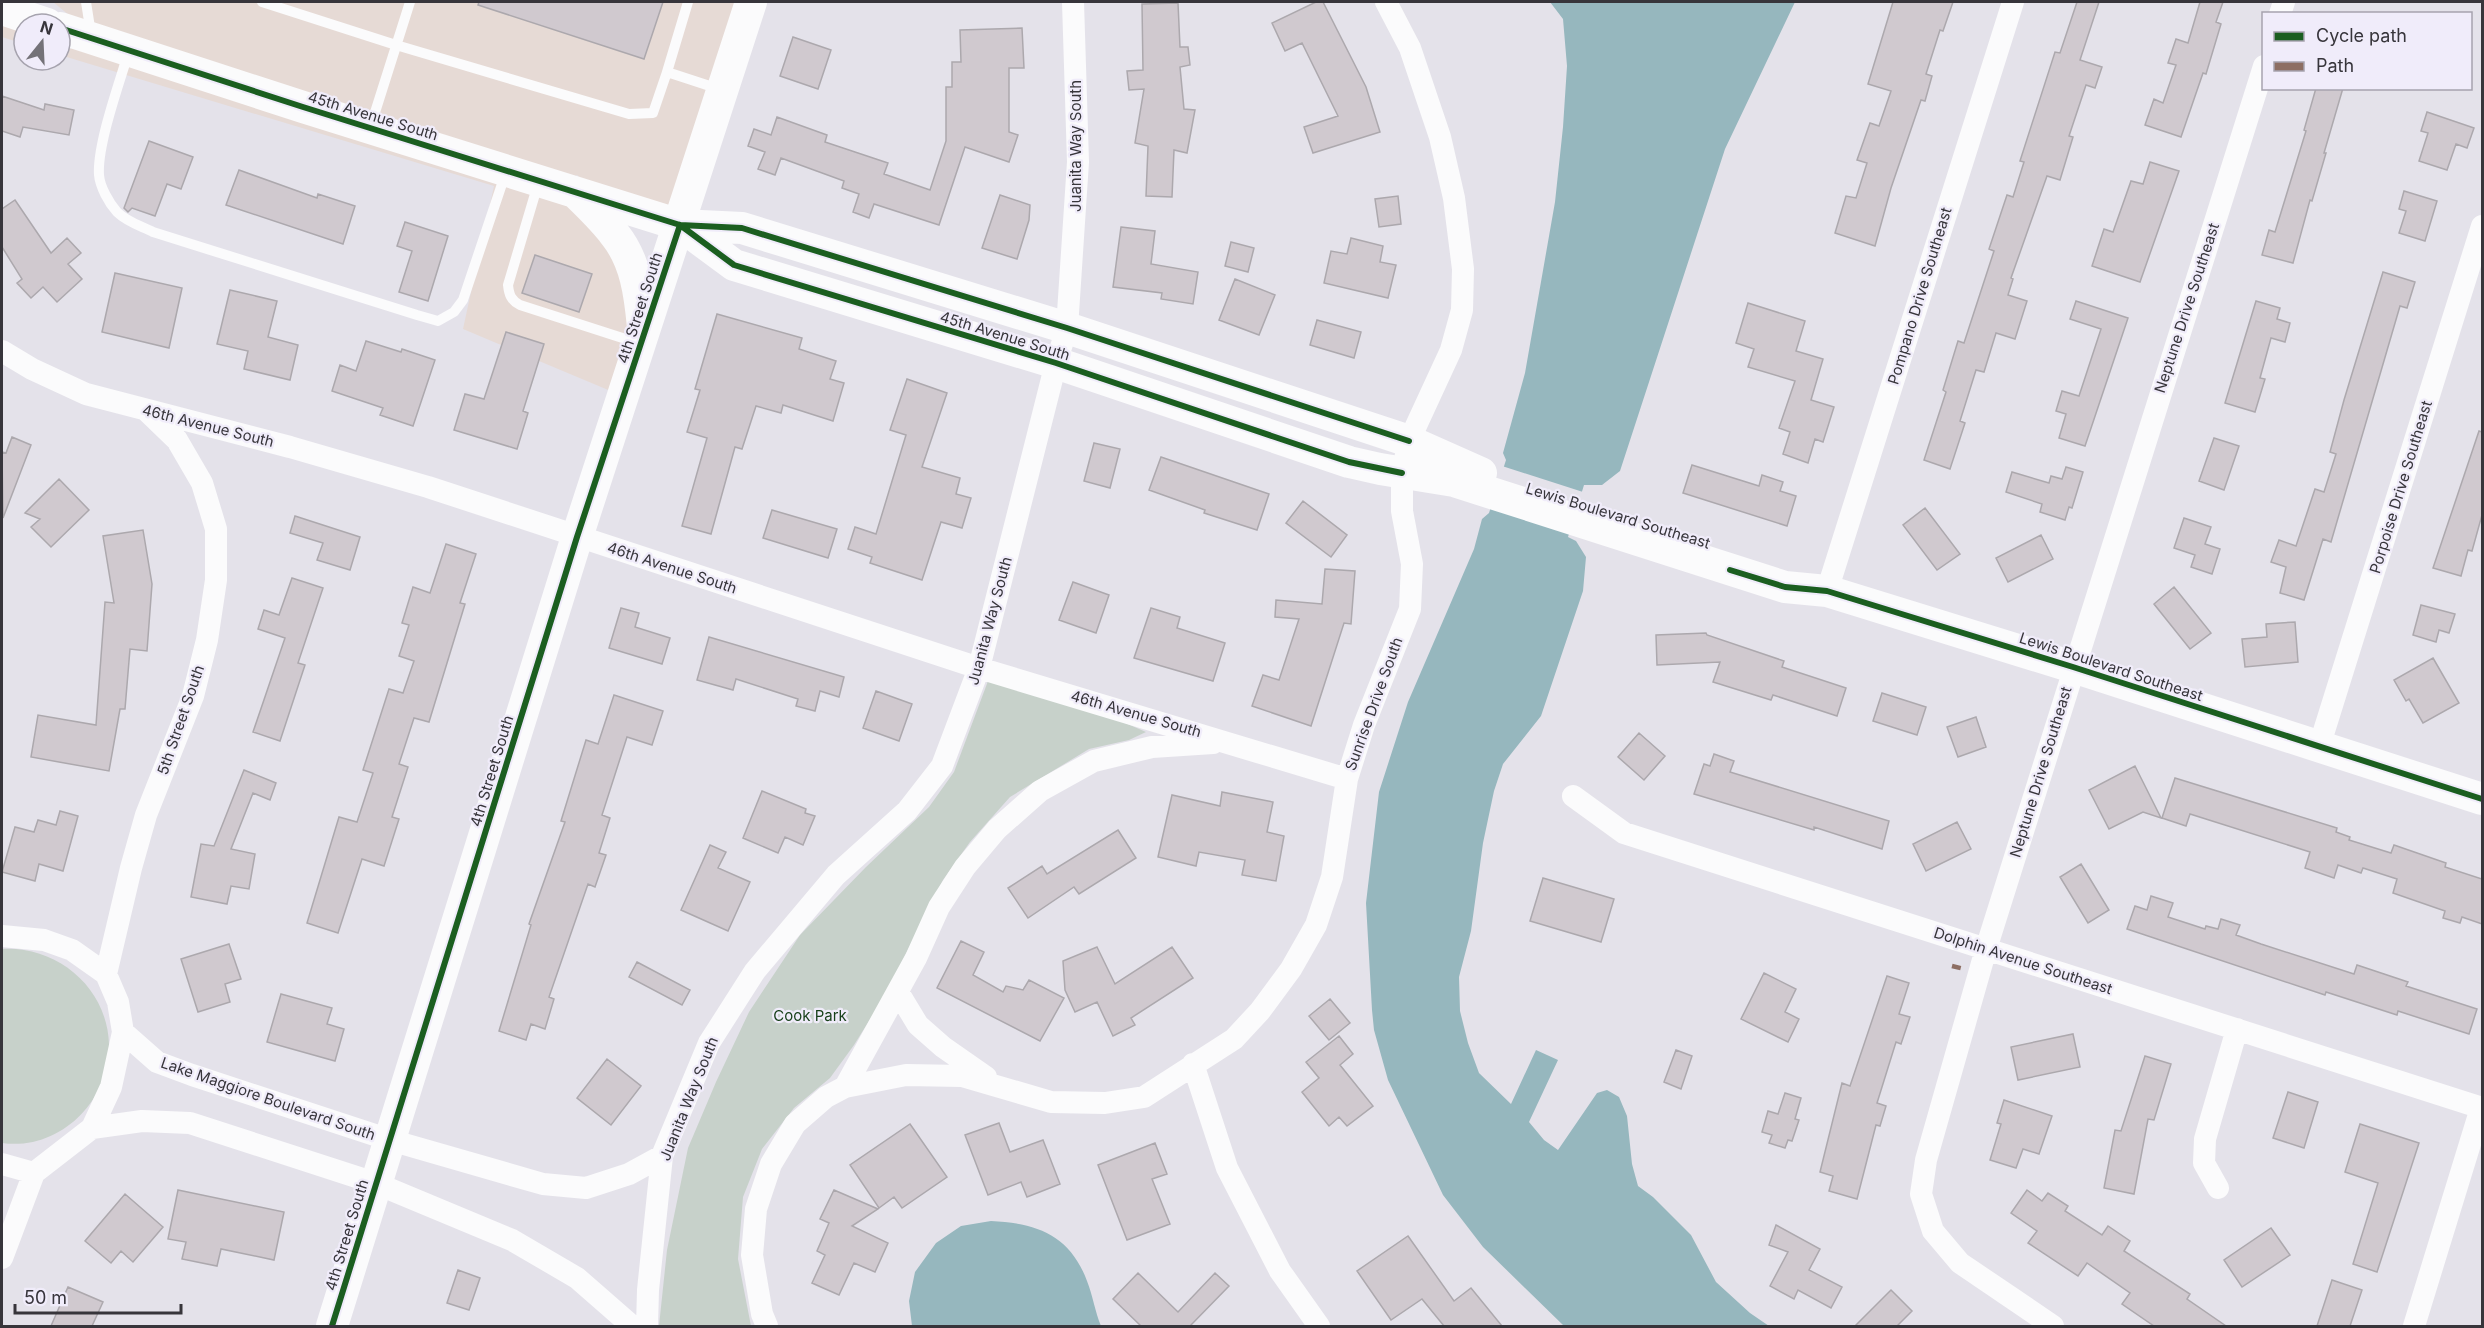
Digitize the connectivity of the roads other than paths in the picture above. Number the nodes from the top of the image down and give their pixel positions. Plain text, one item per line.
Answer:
1 (33, 2) edge
2 (86, 2) edge
3 (262, 2) edge
4 (410, 2) edge
5 (688, 2) edge
6 (752, 2) edge
7 (1073, 2) edge
8 (1386, 2) edge
9 (2013, 2) edge
10 (45, 12) edge
11 (72, 23) edge
12 (72, 33) edge
13 (396, 45) junction
14 (128, 51) junction
15 (667, 72) junction
16 (2262, 72) edge
17 (723, 90) junction
18 (370, 128) junction
19 (506, 171) junction
20 (539, 181) junction
21 (576, 192) junction
22 (680, 225) junction
23 (2482, 226) edge
24 (1067, 328) junction
25 (642, 339) junction
26 (2, 351) edge
27 (1056, 363) junction
28 (146, 410) junction
29 (1409, 441) junction
30 (1402, 473) junction
31 (1496, 486) junction
32 (577, 537) junction
33 (1827, 591) junction
34 (2073, 667) junction
35 (979, 668) junction
36 (1230, 742) junction
37 (2319, 747) junction
38 (1347, 779) junction
39 (1573, 796) dead end
40 (2482, 799) edge
41 (2, 936) edge
42 (1986, 949) junction
43 (106, 974) junction
44 (898, 992) junction
45 (2237, 1029) junction
46 (123, 1032) junction
47 (1193, 1064) junction
48 (845, 1087) junction
49 (1000, 1087) junction
50 (2482, 1108) edge
51 (92, 1128) junction
52 (390, 1140) junction
53 (662, 1156) junction
54 (2, 1164) edge
55 (34, 1173) junction
56 (375, 1184) junction
57 (2218, 1188) dead end
58 (2, 1258) edge
59 (332, 1326) edge
60 (632, 1326) edge
61 (646, 1326) edge
62 (767, 1326) edge
63 (1318, 1326) edge
64 (2053, 1326) edge
65 (2414, 1326) edge

1 - 10 street
2 - 11 lane
3 - 13 lane
4 - 13 lane
5 - 15 lane
6 - 17 street, 4th Street South
7 - 24 street, Juanita Way South
8 - 29 street, Sunrise Drive South
9 - 33 street, Pompano Drive Southeast
12 - 14 street, 45th Avenue South
13 - 15 lane
13 - 18 lane
14 - 18 street, 45th Avenue South
14 - 19 lane
15 - 17 lane
16 - 34 street, Neptune Drive Southeast
17 - 22 street, 4th Street South
18 - 19 street, 45th Avenue South
19 - 20 street, 45th Avenue South
20 - 21 street, 45th Avenue South
20 - 25 lane
21 - 22 street, 45th Avenue South
21 - 25 street
22 - 24 street, 45th Avenue South
22 - 25 street, 4th Street South
22 - 27 street, 45th Avenue South
23 - 37 street, Porpoise Drive Southeast
24 - 27 street, Juanita Way South
24 - 29 street, 45th Avenue South
25 - 32 street, 4th Street South
26 - 28 street, 46th Avenue South
27 - 30 street, 45th Avenue South
27 - 35 street, Juanita Way South
28 - 32 street, 46th Avenue South
28 - 43 street, 5th Street South
29 - 30 street, Sunrise Drive South
29 - 31 street, Lewis Boulevard Southeast
30 - 31 street, Lewis Boulevard Southeast
30 - 38 street, Sunrise Drive South
31 - 33 street, Lewis Boulevard Southeast
32 - 35 street, 46th Avenue South
32 - 52 street, 4th Street South
33 - 34 street, Lewis Boulevard Southeast
34 - 37 street, Lewis Boulevard Southeast
34 - 42 street, Neptune Drive Southeast
35 - 36 street, 46th Avenue South
35 - 53 street, Juanita Way South
36 - 38 street, 46th Avenue South
36 - 44 street
37 - 40 street, Lewis Boulevard Southeast
38 - 47 street, Sunrise Drive South
39 - 42 street, Dolphin Avenue Southeast
41 - 43 street
42 - 45 street, Dolphin Avenue Southeast
42 - 64 street, Neptune Drive Southeast
43 - 46 street
44 - 48 street
44 - 49 street
45 - 50 street, Dolphin Avenue Southeast
45 - 57 street
46 - 51 street
46 - 52 street, Lake Maggiore Boulevard South
47 - 49 street, Sunrise Drive South
47 - 63 street
48 - 49 street, Sunrise Drive South
48 - 62 street, Sunrise Drive South
50 - 65 street
51 - 55 street
51 - 56 street
52 - 53 street, Lake Maggiore Boulevard South
52 - 56 street, 4th Street South
53 - 61 street, Juanita Way South
54 - 55 street
55 - 58 street
56 - 59 street, 4th Street South
56 - 60 street

